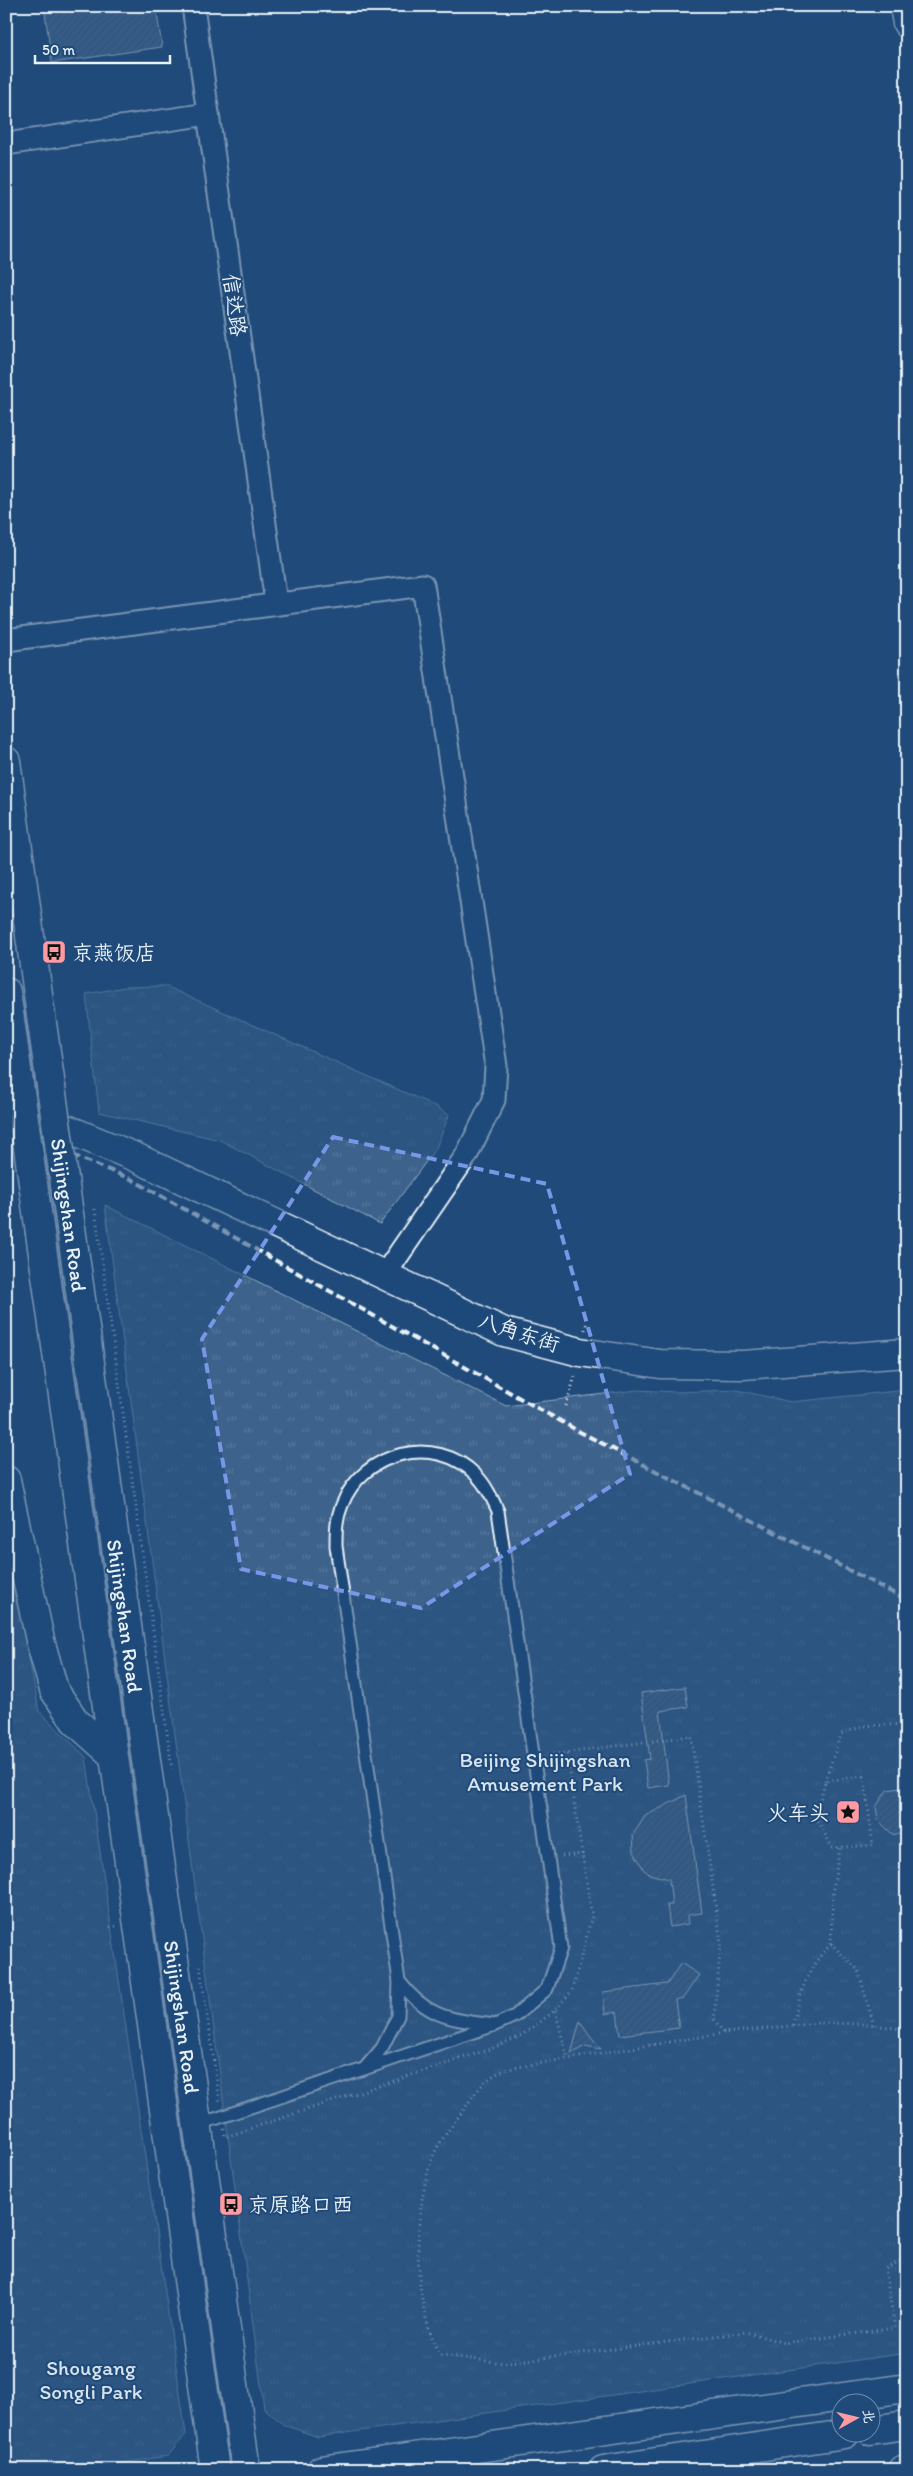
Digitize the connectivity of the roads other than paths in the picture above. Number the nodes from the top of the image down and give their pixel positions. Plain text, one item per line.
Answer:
1 (193, 6) edge
2 (904, 6) edge
3 (907, 23) edge
4 (208, 114) junction
5 (6, 144) edge
6 (276, 603) junction
7 (6, 640) edge
8 (6, 761) edge
9 (8, 1002) edge
10 (6, 1104) edge
11 (135, 1157) junction
12 (392, 1264) junction
13 (907, 1338) edge
14 (907, 1353) edge
15 (743, 1366) junction
16 (907, 1371) edge
17 (6, 1480) edge
18 (113, 1755) junction
19 (399, 1981) junction
20 (495, 2025) junction
21 (364, 2069) junction
22 (197, 2125) junction
23 (907, 2388) edge
24 (907, 2425) edge
25 (880, 2429) edge
26 (830, 2436) edge
27 (907, 2469) edge
28 (215, 2470) edge
29 (246, 2470) edge
30 (321, 2470) edge
31 (603, 2470) edge
32 (902, 2470) edge

1 - 4 street, 信达路
2 - 3 main road
4 - 5 street
4 - 6 street, 信达路
6 - 7 street
6 - 12 street
8 - 22 main road, Shijingshan Road, bridge
9 - 18 main road, Shijingshan Road, bridge
10 - 11 main road, 八角东街
11 - 12 main road, 八角东街
11 - 15 main road, 八角东街
12 - 13 main road, 八角东街
14 - 15 main road, 八角东街
15 - 16 main road
17 - 18 main road
18 - 28 main road, Shijingshan Road
19 - 20 lane
19 - 20 lane
19 - 21 lane
20 - 21 lane
21 - 22 lane
22 - 29 main road, Shijingshan Road
23 - 30 main road
24 - 25 main road
26 - 31 main road
27 - 32 main road

